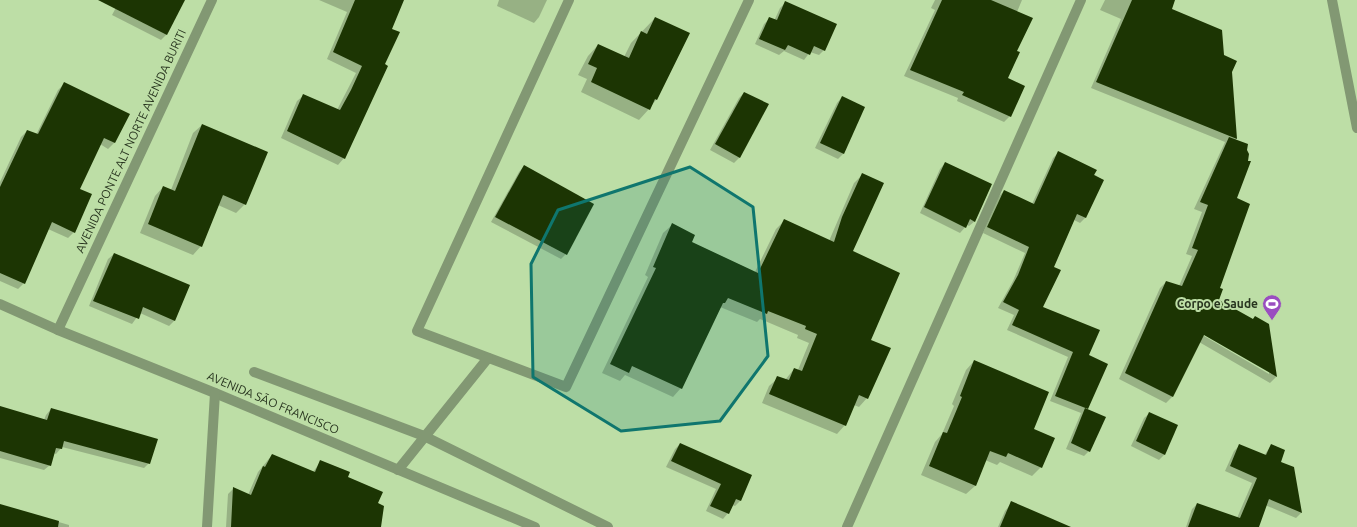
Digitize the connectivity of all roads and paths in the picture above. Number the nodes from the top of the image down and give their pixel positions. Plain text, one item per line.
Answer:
1 (212, 0) edge
2 (569, 0) edge
3 (749, 0) edge
4 (1081, 0) edge
5 (1332, 0) edge
6 (1357, 128) edge
7 (0, 304) edge
8 (58, 330) junction
9 (488, 358) junction
10 (254, 372) dead end
11 (215, 393) junction
12 (424, 436) junction
13 (398, 470) junction
14 (207, 527) edge
15 (535, 527) edge
16 (608, 527) edge
17 (847, 527) edge

1 - 8 street, AVENIDA PONTE ALT NORTE AVENIDA BURITI
2 - 9 street
3 - 9 street
4 - 17 street
5 - 6 street
7 - 8 street, AVENIDA SÃO FRANCISCO
8 - 11 street, AVENIDA SÃO FRANCISCO
9 - 12 street
10 - 12 street
11 - 13 street, AVENIDA SÃO FRANCISCO
11 - 14 street
12 - 13 street
12 - 16 street
13 - 15 street, AVENIDA SÃO FRANCISCO

